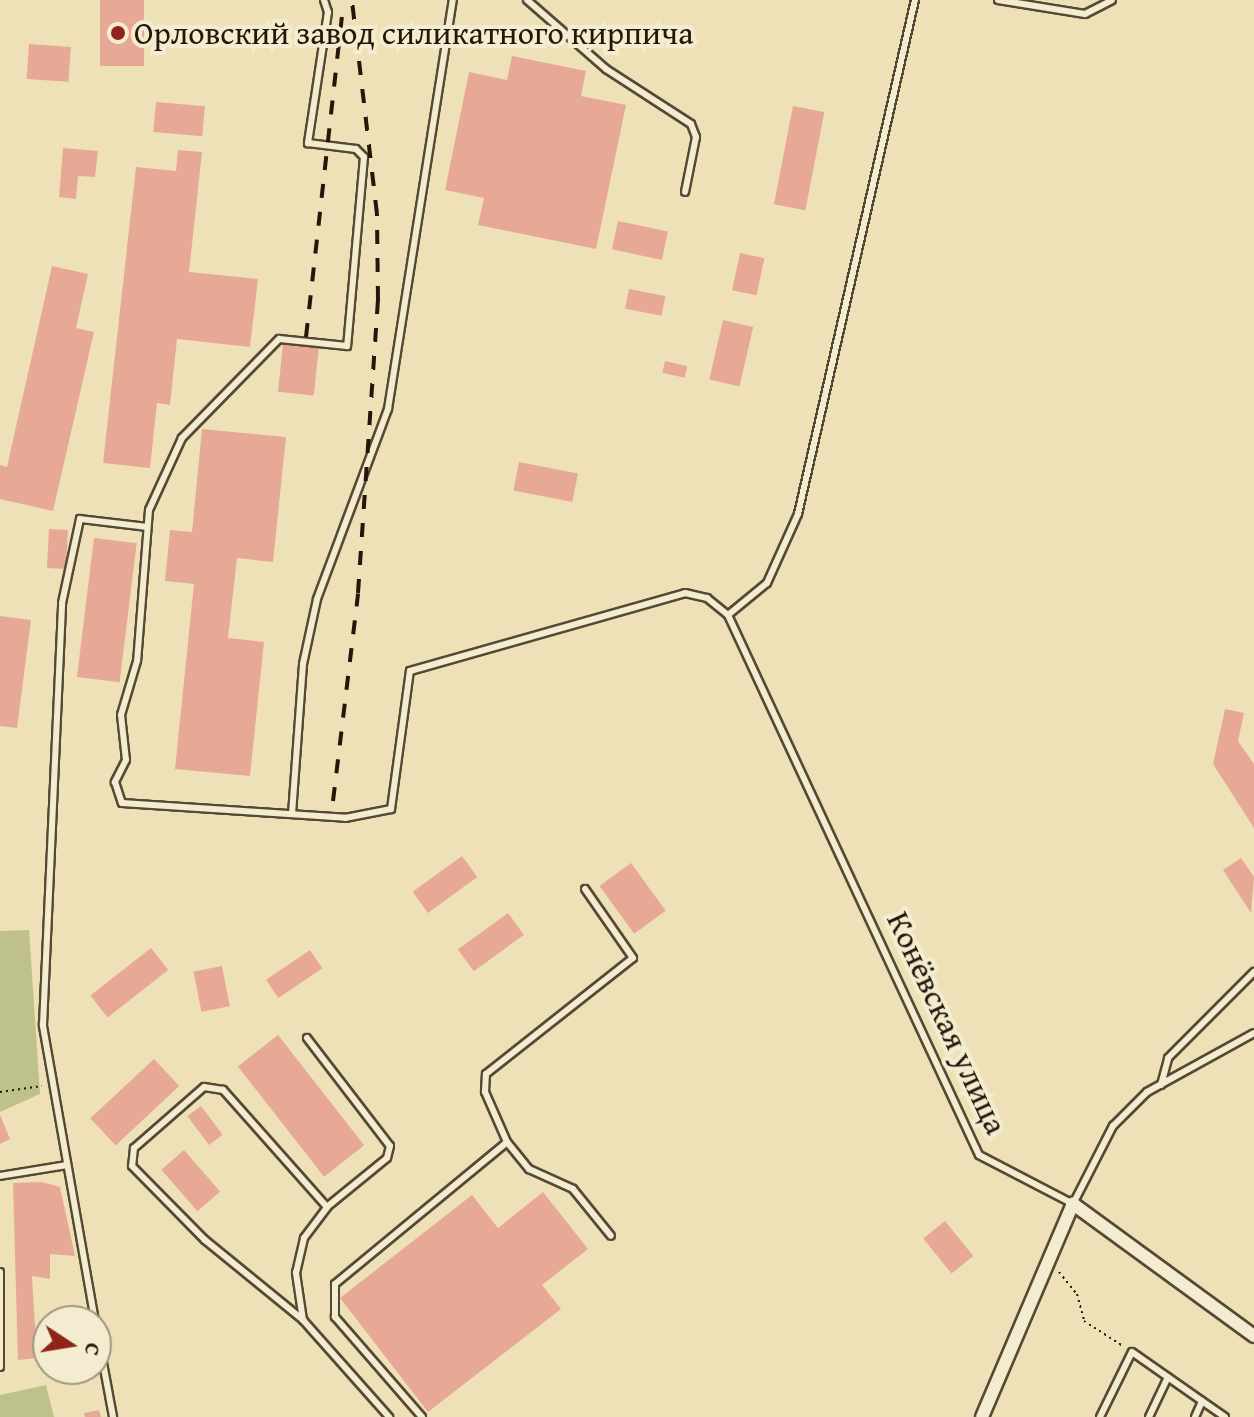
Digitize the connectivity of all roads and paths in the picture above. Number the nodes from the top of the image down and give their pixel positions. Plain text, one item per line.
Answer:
1 (324, 0) edge
2 (453, 0) edge
3 (527, 0) edge
4 (915, 0) edge
5 (998, 0) edge
6 (1112, 0) edge
7 (685, 192) dead end
8 (147, 527) junction
9 (728, 615) junction
10 (292, 814) junction
11 (585, 889) dead end
12 (1254, 972) edge
13 (1254, 1033) edge
14 (307, 1038) dead end
15 (52, 1084) junction
16 (1161, 1085) junction
17 (0, 1092) edge
18 (507, 1142) junction
19 (67, 1165) junction
20 (0, 1176) edge
21 (1073, 1204) junction
22 (327, 1207) junction
23 (611, 1236) dead end
24 (1047, 1265) junction
25 (0, 1272) edge
26 (93, 1305) edge
27 (303, 1320) junction
28 (1254, 1336) edge
29 (1132, 1352) junction
30 (0, 1367) edge
31 (1168, 1377) junction
32 (107, 1385) edge
33 (1202, 1401) junction
34 (113, 1417) edge
35 (389, 1417) edge
36 (422, 1417) edge
37 (982, 1417) edge
38 (1100, 1417) edge
39 (1149, 1417) edge
40 (1195, 1417) edge
41 (1225, 1417) edge

1 - 8 lane
2 - 10 lane
3 - 7 lane
4 - 9 lane
5 - 6 lane
8 - 10 lane
8 - 15 lane
9 - 10 lane
9 - 21 lane, Конёвская улица
11 - 18 lane
12 - 16 lane
13 - 16 lane
14 - 22 lane
15 - 17 path
15 - 19 lane
16 - 21 lane
18 - 23 lane
18 - 36 lane
19 - 20 lane
19 - 26 lane
21 - 24 street
21 - 28 street, Конёвская улица
22 - 27 lane
22 - 27 lane
24 - 29 path
24 - 37 street
25 - 30 lane
27 - 35 lane
29 - 31 lane
29 - 38 lane
31 - 33 lane
31 - 39 lane
32 - 34 lane
33 - 40 lane
33 - 41 lane

